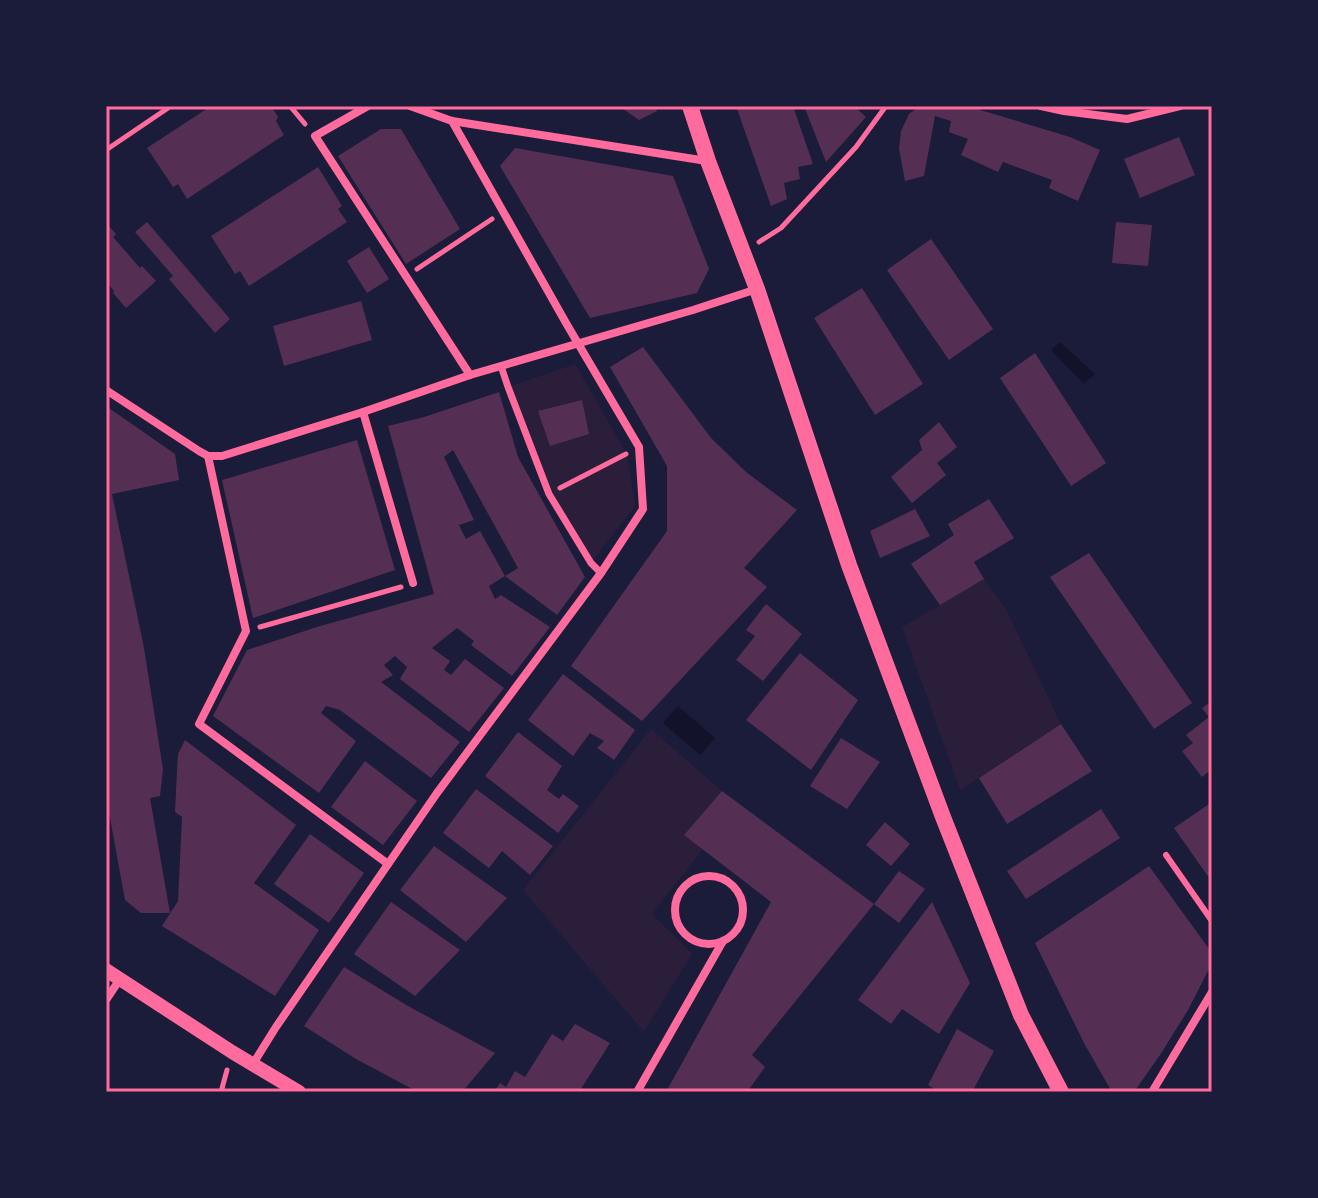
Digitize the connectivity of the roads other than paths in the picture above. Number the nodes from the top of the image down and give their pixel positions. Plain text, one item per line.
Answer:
1 (368, 106) edge
2 (410, 106) edge
3 (690, 106) edge
4 (1041, 106) edge
5 (1180, 106) edge
6 (452, 121) junction
7 (708, 161) junction
8 (757, 289) junction
9 (578, 344) junction
10 (501, 366) junction
11 (470, 375) junction
12 (106, 390) edge
13 (363, 412) junction
14 (208, 456) junction
15 (601, 573) junction
16 (413, 583) road end
17 (1166, 855) dead end
18 (388, 864) junction
19 (1212, 921) edge
20 (723, 941) junction
21 (106, 970) edge
22 (120, 979) junction
23 (1212, 992) edge
24 (106, 1000) edge
25 (253, 1064) junction
26 (299, 1092) edge
27 (637, 1092) edge
28 (1061, 1092) edge
29 (1152, 1092) edge

1 - 11 street
2 - 6 street
3 - 7 main road
4 - 5 street
6 - 7 street
6 - 9 street
7 - 8 main road
8 - 9 street
8 - 28 main road
9 - 10 street
9 - 15 street
10 - 11 street
10 - 15 street
11 - 13 street
12 - 14 street
13 - 14 street
13 - 16 street
14 - 18 street
15 - 18 street
17 - 19 lane
18 - 25 street
20 - 20 street
20 - 27 street
21 - 22 street
22 - 24 street
22 - 25 street
23 - 29 street
25 - 26 street

